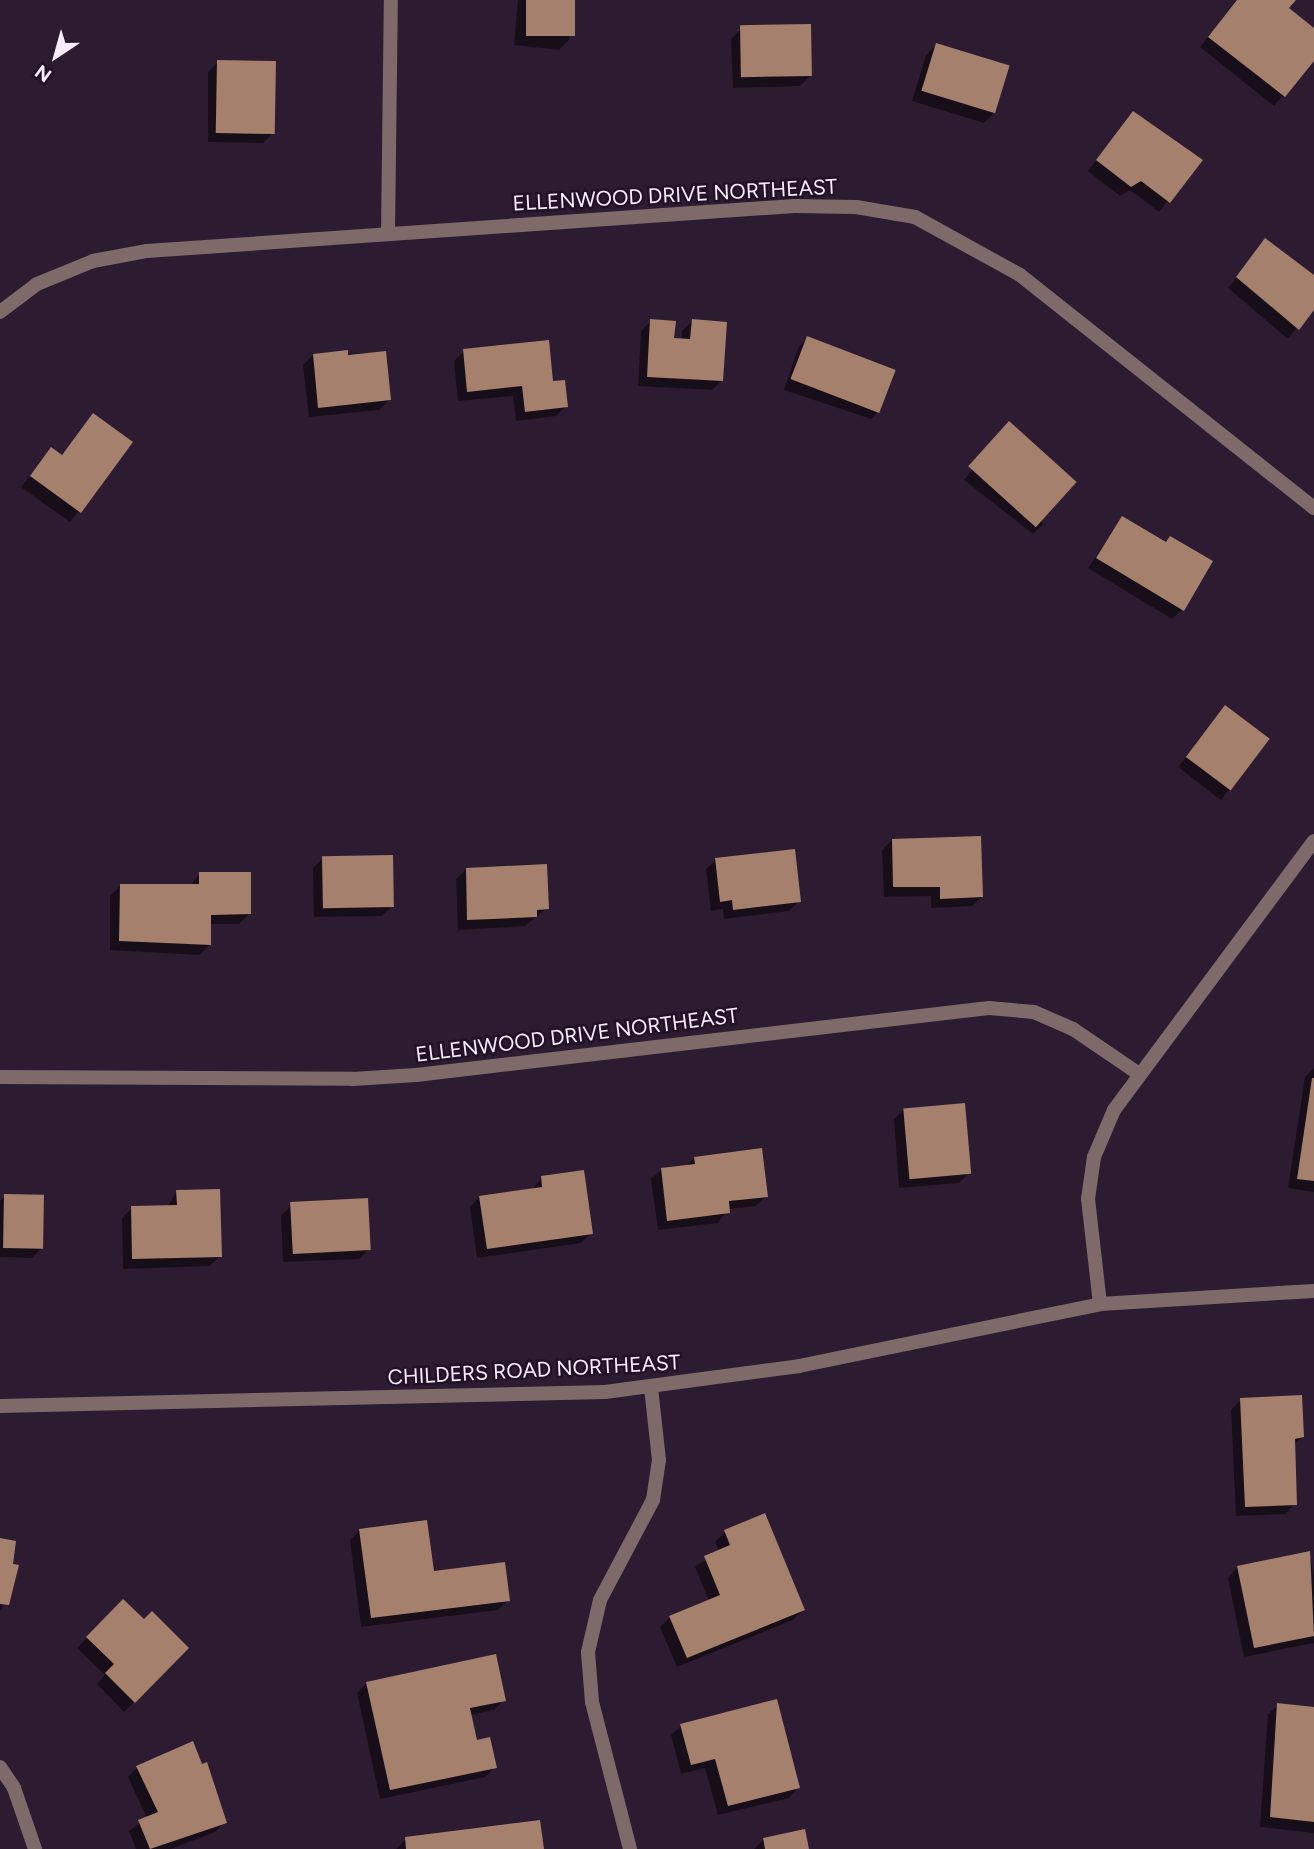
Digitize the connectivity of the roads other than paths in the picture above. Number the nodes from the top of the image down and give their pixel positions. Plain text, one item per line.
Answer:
1 (391, 0) edge
2 (388, 233) junction
3 (0, 313) edge
4 (1314, 508) edge
5 (1314, 841) edge
6 (1139, 1074) junction
7 (0, 1077) edge
8 (1314, 1291) edge
9 (1100, 1304) junction
10 (651, 1388) junction
11 (0, 1406) edge
12 (0, 1767) edge
13 (35, 1849) edge
14 (629, 1849) edge

1 - 2 street
2 - 3 street, ELLENWOOD DRIVE NORTHEAST
2 - 4 street, ELLENWOOD DRIVE NORTHEAST
5 - 6 street
6 - 7 street, ELLENWOOD DRIVE NORTHEAST
6 - 9 street
8 - 9 street, CHILDERS ROAD NORTHEAST
9 - 10 street, CHILDERS ROAD NORTHEAST
10 - 11 street, CHILDERS ROAD NORTHEAST
10 - 14 street
12 - 13 street

